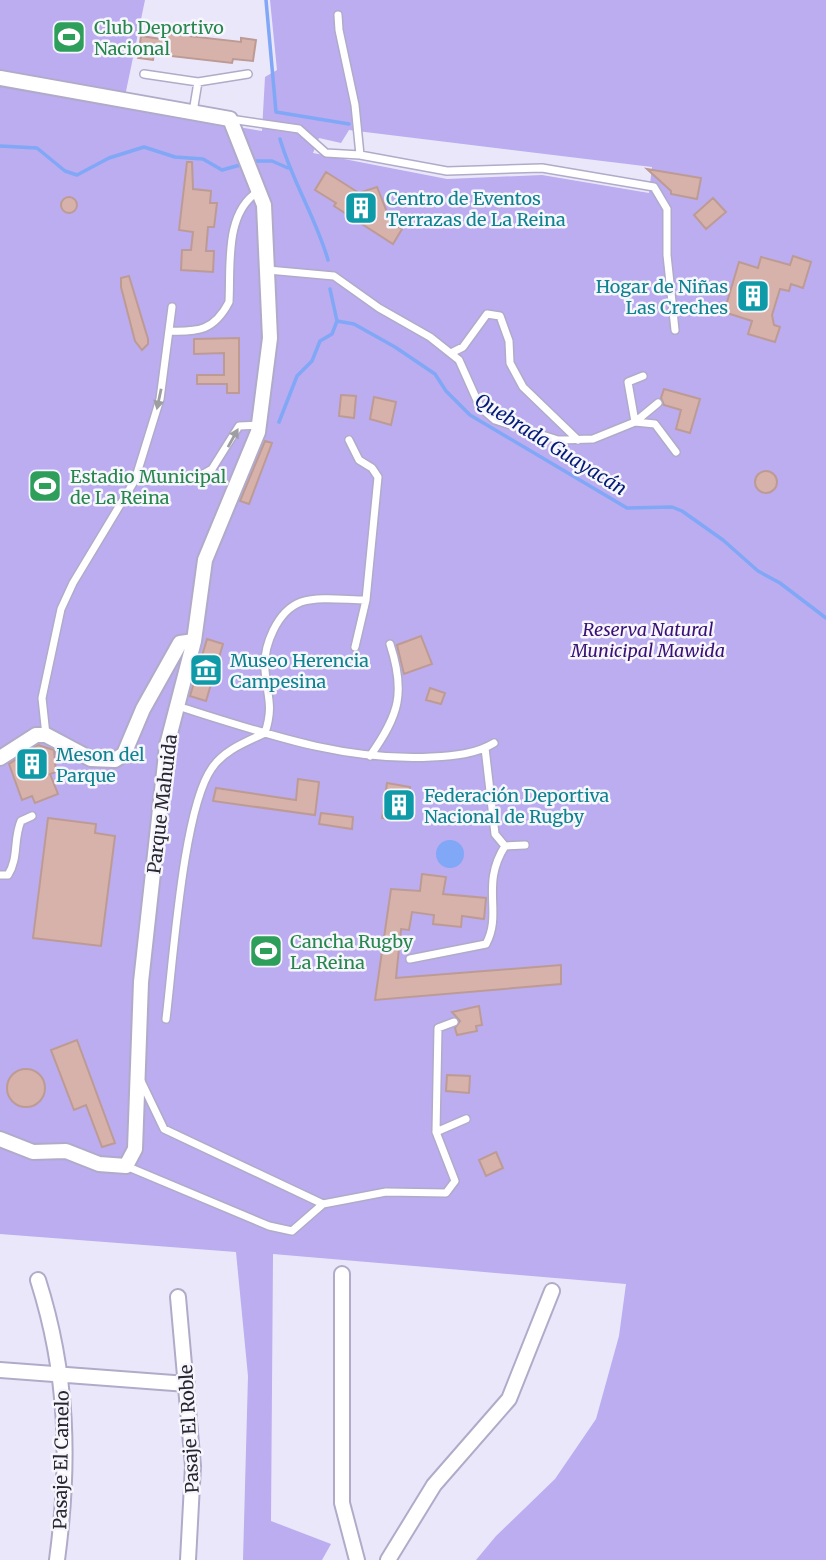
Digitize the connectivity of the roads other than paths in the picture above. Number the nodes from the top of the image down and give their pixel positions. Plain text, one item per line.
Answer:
1 (338, 15) dead end
2 (144, 74) dead end
3 (248, 74) dead end
4 (0, 78) edge
5 (198, 82) junction
6 (193, 113) junction
7 (230, 119) junction
8 (360, 155) junction
9 (260, 190) junction
10 (268, 270) junction
11 (172, 307) dead end
12 (675, 330) dead end
13 (169, 331) junction
14 (453, 352) junction
15 (643, 376) dead end
16 (658, 403) dead end
17 (635, 422) junction
18 (259, 425) junction
19 (349, 440) dead end
20 (578, 440) junction
21 (676, 452) dead end
22 (135, 480) junction
23 (366, 600) junction
24 (194, 641) junction
25 (390, 644) dead end
26 (355, 647) dead end
27 (177, 706) junction
28 (265, 733) junction
29 (46, 735) junction
30 (494, 743) dead end
31 (485, 748) junction
32 (370, 756) junction
33 (0, 758) edge
34 (32, 816) dead end
35 (525, 845) dead end
36 (505, 846) junction
37 (0, 876) edge
38 (410, 959) dead end
39 (166, 1019) dead end
40 (454, 1022) dead end
41 (139, 1075) junction
42 (466, 1119) dead end
43 (436, 1132) junction
44 (0, 1139) edge
45 (126, 1166) junction
46 (323, 1204) junction
47 (342, 1274) dead end
48 (38, 1280) dead end
49 (552, 1291) dead end
50 (178, 1297) dead end
51 (0, 1370) edge
52 (62, 1374) junction
53 (187, 1384) junction
54 (57, 1560) edge
55 (188, 1560) edge
56 (357, 1560) edge
57 (388, 1560) edge

1 - 8 lane
2 - 5 lane
3 - 5 lane
4 - 6 street
5 - 6 lane
6 - 7 street
7 - 8 lane
7 - 9 street, Parque Mahuida
8 - 12 lane
9 - 10 street, Parque Mahuida
9 - 13 lane
10 - 14 lane
10 - 18 street, Parque Mahuida
11 - 13 lane
13 -> 22 lane
14 - 20 lane
14 - 20 lane
15 - 17 lane
16 - 17 lane
17 - 20 lane
17 - 21 lane
22 -> 18 lane
18 - 24 street, Parque Mahuida
19 - 23 lane
22 - 29 lane
23 - 26 lane
23 - 28 lane
24 - 27 street, Parque Mahuida
24 - 29 street
25 - 32 lane
27 - 28 lane
27 - 41 street, Parque Mahuida
28 - 32 lane
28 - 39 lane
29 - 33 street
30 - 31 lane
31 - 32 lane
31 - 36 lane
34 - 37 lane
35 - 36 lane
36 - 38 lane
40 - 43 lane
41 - 45 street, Parque Mahuida
41 - 46 lane
42 - 43 lane
43 - 46 lane
44 - 45 street
45 - 46 lane
47 - 56 street
48 - 52 street, Pasaje El Canelo
49 - 57 street
50 - 53 street, Pasaje El Roble
51 - 52 street
52 - 53 street
52 - 54 street, Pasaje El Canelo
53 - 55 street, Pasaje El Roble

